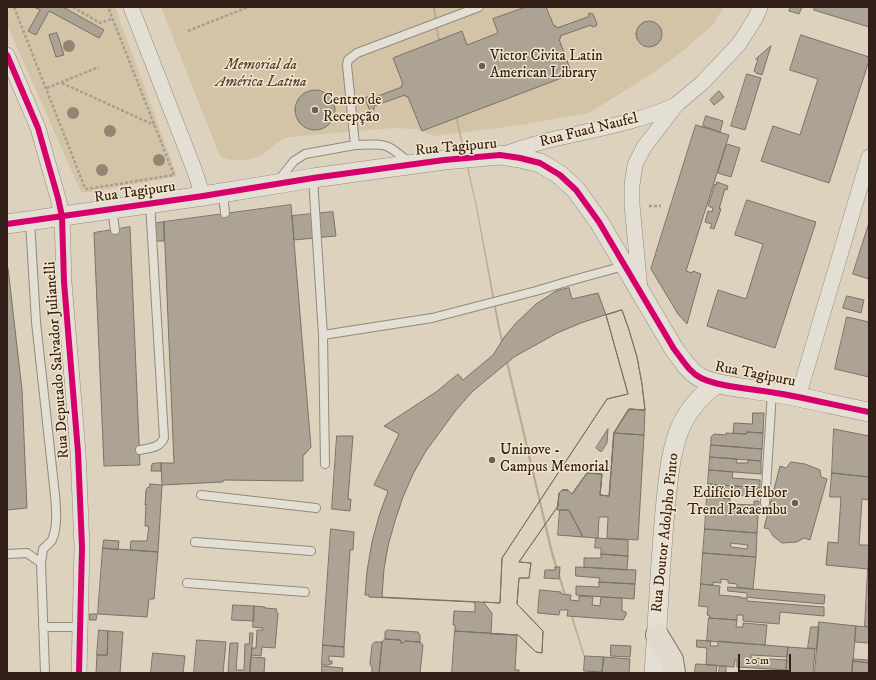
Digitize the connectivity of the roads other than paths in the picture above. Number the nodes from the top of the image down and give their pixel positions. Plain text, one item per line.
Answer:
1 (130, 7) edge
2 (479, 7) edge
3 (760, 7) edge
4 (7, 55) edge
5 (677, 104) junction
6 (355, 145) junction
7 (500, 155) junction
8 (869, 157) edge
9 (411, 165) junction
10 (313, 178) junction
11 (275, 185) junction
12 (223, 193) junction
13 (203, 196) junction
14 (150, 203) junction
15 (112, 209) junction
16 (225, 213) dead end
17 (62, 216) junction
18 (30, 221) junction
19 (7, 224) edge
20 (115, 230) dead end
21 (624, 266) junction
22 (641, 294) junction
23 (323, 335) junction
24 (717, 383) junction
25 (772, 392) junction
26 (798, 397) junction
27 (869, 412) edge
28 (140, 450) dead end
29 (325, 464) dead end
30 (201, 495) dead end
31 (765, 503) dead end
32 (316, 508) dead end
33 (195, 542) dead end
34 (311, 551) dead end
35 (7, 554) edge
36 (40, 563) junction
37 (187, 583) dead end
38 (305, 592) dead end
39 (43, 627) junction
40 (79, 627) junction
41 (657, 635) junction
42 (45, 673) edge
43 (79, 673) edge
44 (654, 673) edge
45 (674, 673) edge

1 - 13 street
2 - 6 lane
3 - 5 street, Rua Fuad Naufel
4 - 17 street, Rua Deputado Salvador Julianelli
5 - 7 street, Rua Fuad Naufel
5 - 22 street, Rua Fuad Naufel
6 - 9 lane
6 - 11 lane
7 - 9 street, Rua Tagipuru
7 - 21 street, Rua Tagipuru
8 - 26 street
9 - 10 street, Rua Tagipuru
10 - 11 street, Rua Tagipuru
10 - 23 lane
11 - 12 street, Rua Tagipuru
12 - 13 street, Rua Tagipuru
12 - 16 lane
13 - 14 street, Rua Tagipuru
14 - 15 street, Rua Tagipuru
14 - 28 lane
15 - 17 street, Rua Tagipuru
15 - 20 lane
17 - 18 street, Rua Tagipuru
17 - 40 street, Rua Deputado Salvador Julianelli
18 - 19 street, Rua Tagipuru
18 - 36 lane
21 - 22 street, Rua Tagipuru
21 - 23 lane
22 - 24 street, Rua Tagipuru
23 - 29 lane
24 - 25 street, Rua Tagipuru
24 - 41 street, Rua Doutor Adolpho Pinto
25 - 26 street, Rua Tagipuru
25 - 31 lane
26 - 27 street, Rua Tagipuru
30 - 32 lane
33 - 34 lane
35 - 36 lane
36 - 39 lane
37 - 38 lane
39 - 40 lane
39 - 42 lane
40 - 43 street, Rua Deputado Salvador Julianelli
41 - 44 street, Rua Doutor Adolpho Pinto
41 - 45 main road

